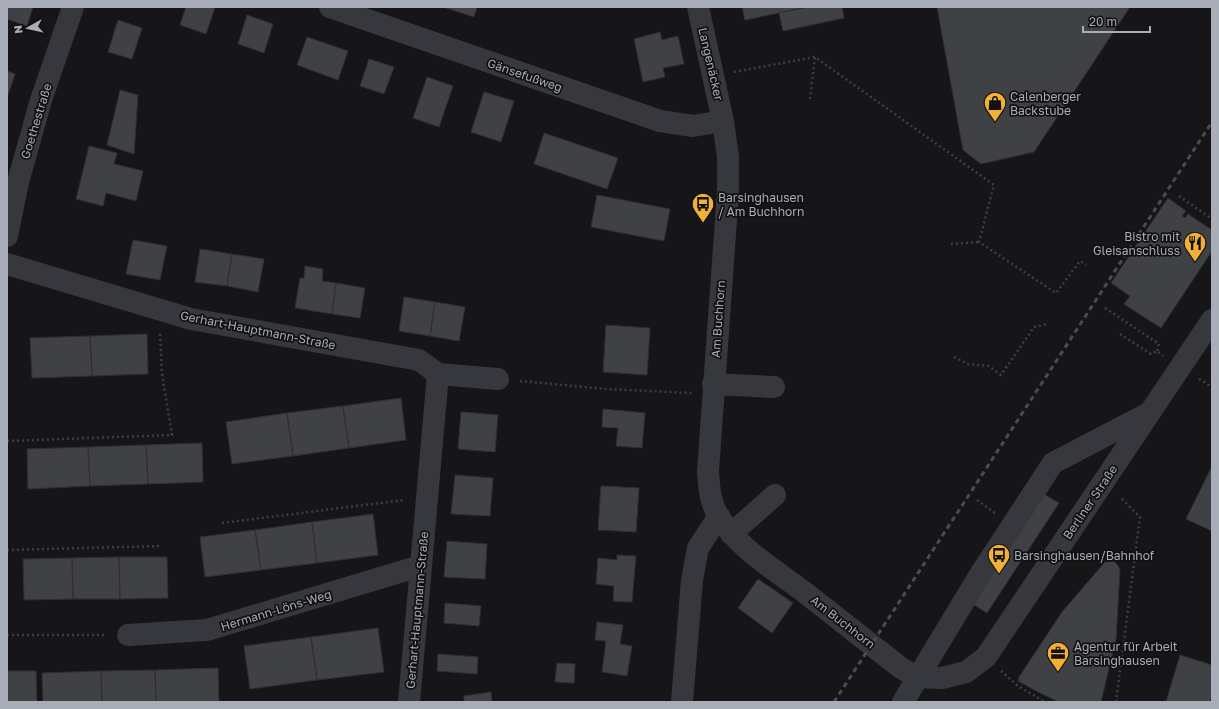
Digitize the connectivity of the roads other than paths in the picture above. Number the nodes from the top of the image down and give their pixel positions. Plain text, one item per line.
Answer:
1 (73, 7) edge
2 (330, 7) edge
3 (698, 7) edge
4 (723, 121) junction
5 (7, 236) edge
6 (7, 264) edge
7 (1208, 329) edge
8 (438, 374) junction
9 (498, 379) road end
10 (774, 387) dead end
11 (713, 389) junction
12 (1149, 414) junction
13 (775, 495) dead end
14 (719, 516) junction
15 (731, 534) junction
16 (420, 566) junction
17 (128, 636) road end
18 (917, 676) junction
19 (409, 702) edge
20 (682, 702) edge
21 (903, 702) edge

1 - 5 street, Goethestraße
2 - 4 street, Gänsefußweg
3 - 4 street, Langenäcker
4 - 11 street, Am Buchhorn
6 - 8 street, Gerhart-Hauptmann-Straße
7 - 12 street, Berliner Straße
8 - 9 street
8 - 16 street, Gerhart-Hauptmann-Straße
10 - 11 street
11 - 14 street, Am Buchhorn
12 - 18 street
12 - 18 street, Berliner Straße
13 - 15 street
14 - 15 street, Am Buchhorn
14 - 20 street
15 - 18 street, Am Buchhorn
16 - 17 street, Hermann-Löns-Weg
16 - 19 street, Gerhart-Hauptmann-Straße
18 - 21 street

